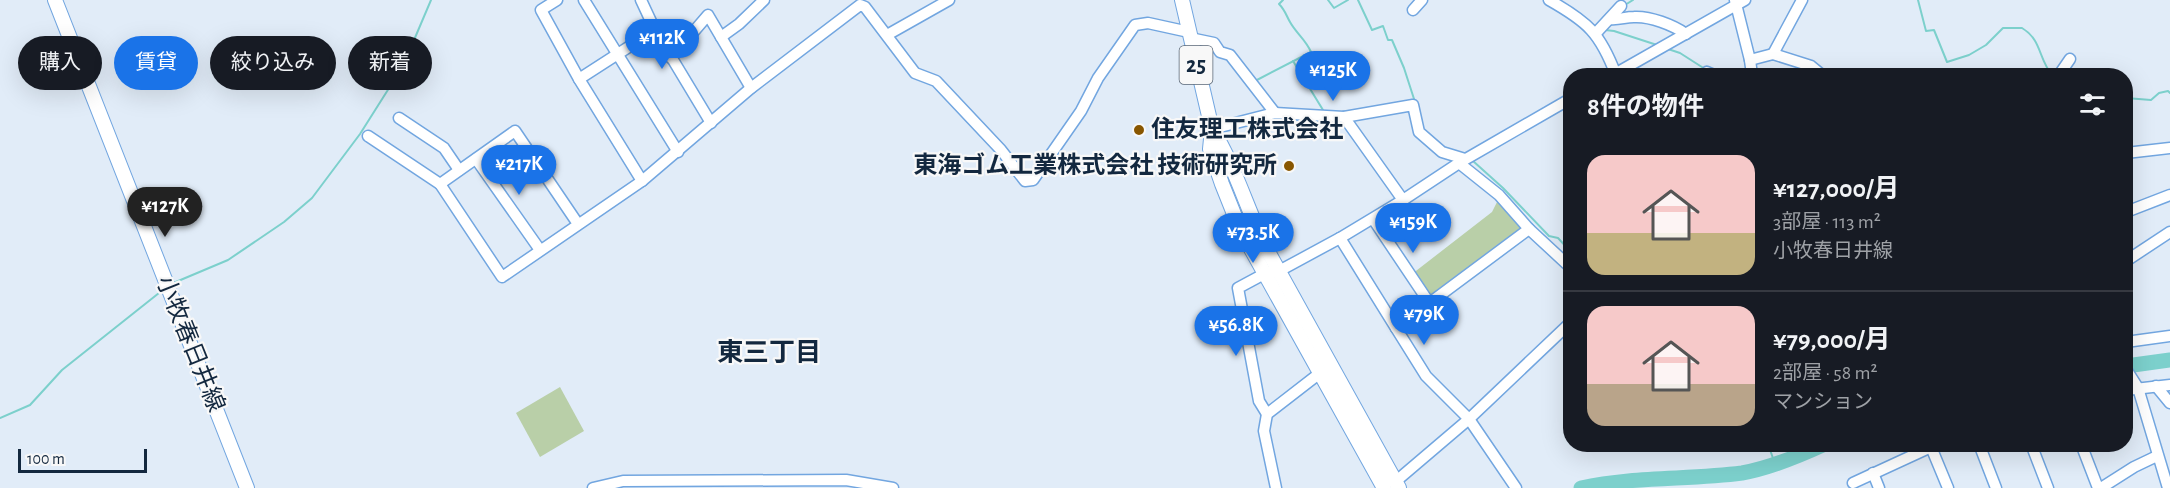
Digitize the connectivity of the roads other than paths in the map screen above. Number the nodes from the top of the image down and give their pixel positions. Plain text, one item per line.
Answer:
1 (55, 0) edge
2 (557, 0) edge
3 (584, 0) edge
4 (641, 0) edge
5 (764, 0) edge
6 (875, 0) edge
7 (949, 0) edge
8 (1182, 0) edge
9 (1422, 0) edge
10 (1549, 0) edge
11 (1802, 0) edge
12 (1739, 2) edge
13 (859, 4) edge
14 (1621, 6) dead end
15 (1413, 10) dead end
16 (1610, 20) junction
17 (655, 30) junction
18 (1596, 33) junction
19 (1686, 34) junction
20 (887, 35) junction
21 (1189, 35) junction
22 (721, 37) junction
23 (617, 54) junction
24 (1773, 54) junction
25 (671, 58) junction
26 (2070, 59) dead end
27 (1750, 60) junction
28 (1612, 68) edge
29 (1627, 68) edge
30 (1751, 68) edge
31 (1813, 68) edge
32 (2064, 68) edge
33 (579, 79) junction
34 (750, 88) junction
35 (1563, 103) edge
36 (1275, 113) junction
37 (1344, 117) junction
38 (399, 118) dead end
39 (711, 123) junction
40 (1212, 129) junction
41 (368, 136) dead end
42 (2170, 148) edge
43 (678, 152) junction
44 (2133, 152) edge
45 (476, 159) junction
46 (1462, 161) junction
47 (459, 170) junction
48 (642, 181) junction
49 (440, 184) junction
50 (2170, 195) edge
51 (1403, 200) junction
52 (2133, 209) edge
53 (1373, 219) junction
54 (578, 224) junction
55 (1529, 229) junction
56 (2170, 232) edge
57 (1340, 238) junction
58 (540, 250) junction
59 (2133, 256) edge
60 (1563, 261) edge
61 (1280, 270) junction
62 (1264, 274) junction
63 (1430, 304) junction
64 (1396, 328) junction
65 (1563, 330) edge
66 (2170, 336) edge
67 (2133, 341) edge
68 (1320, 373) junction
69 (2133, 381) edge
70 (2170, 385) edge
71 (2156, 386) junction
72 (2137, 388) junction
73 (2133, 389) edge
74 (2170, 403) edge
75 (1267, 414) junction
76 (1469, 419) junction
77 (1921, 452) edge
78 (1939, 452) edge
79 (1982, 452) edge
80 (2034, 452) edge
81 (2083, 452) edge
82 (2157, 456) junction
83 (1873, 473) junction
84 (1852, 483) dead end
85 (1392, 486) edge
86 (247, 488) edge
87 (592, 488) edge
88 (893, 488) edge
89 (1276, 488) edge
90 (1516, 488) edge
91 (1879, 488) edge
92 (1948, 488) edge
93 (1996, 488) edge
94 (2048, 488) edge
95 (2099, 488) edge
96 (2168, 488) edge

1 - 86 main road, 小牧春日井線
2 - 33 street
3 - 23 street
4 - 17 street
5 - 22 street
6 - 13 street
7 - 20 street
8 - 21 main road, 25
9 - 15 street
10 - 18 street
11 - 24 street
12 - 19 street
12 - 27 street
13 - 20 street
13 - 34 street
14 - 16 street
16 - 18 street
16 - 19 street
17 - 23 street
17 - 25 street
18 - 28 street
19 - 29 street
20 - 21 street
21 - 36 street
21 - 40 main road, 25
22 - 25 street
22 - 34 street
23 - 33 street
23 - 43 street
24 - 27 street
24 - 31 street
25 - 39 street
26 - 32 street
27 - 30 street
33 - 48 street
34 - 39 street
35 - 46 street
36 - 37 street
36 - 40 street
37 - 46 street
37 - 51 street
38 - 47 street
39 - 43 street
40 - 61 main road, 25
40 - 62 main road, 25
41 - 49 street
42 - 44 street
43 - 48 street
45 - 47 street
45 - 54 street
45 - 58 street
46 - 51 street
46 - 55 street
47 - 49 street
48 - 54 street
49 - 58 street
50 - 52 street
51 - 53 street
53 - 57 street
53 - 63 street
54 - 58 street
55 - 60 street
55 - 63 street
56 - 59 street
57 - 61 street
57 - 64 street
61 - 62 street
61 - 85 main road, 25
62 - 68 main road, 25
62 - 75 street
63 - 64 street
64 - 76 street
65 - 76 street
66 - 67 street
68 - 75 street
68 - 85 main road, 25
69 - 72 street
70 - 71 street
71 - 72 street
71 - 74 street
72 - 73 street
72 - 82 street
75 - 89 street
76 - 85 street
76 - 90 street
77 - 83 street
78 - 92 street
79 - 93 street
80 - 94 street
81 - 95 street
82 - 95 street
82 - 96 street
83 - 84 street
83 - 91 street
87 - 88 street

